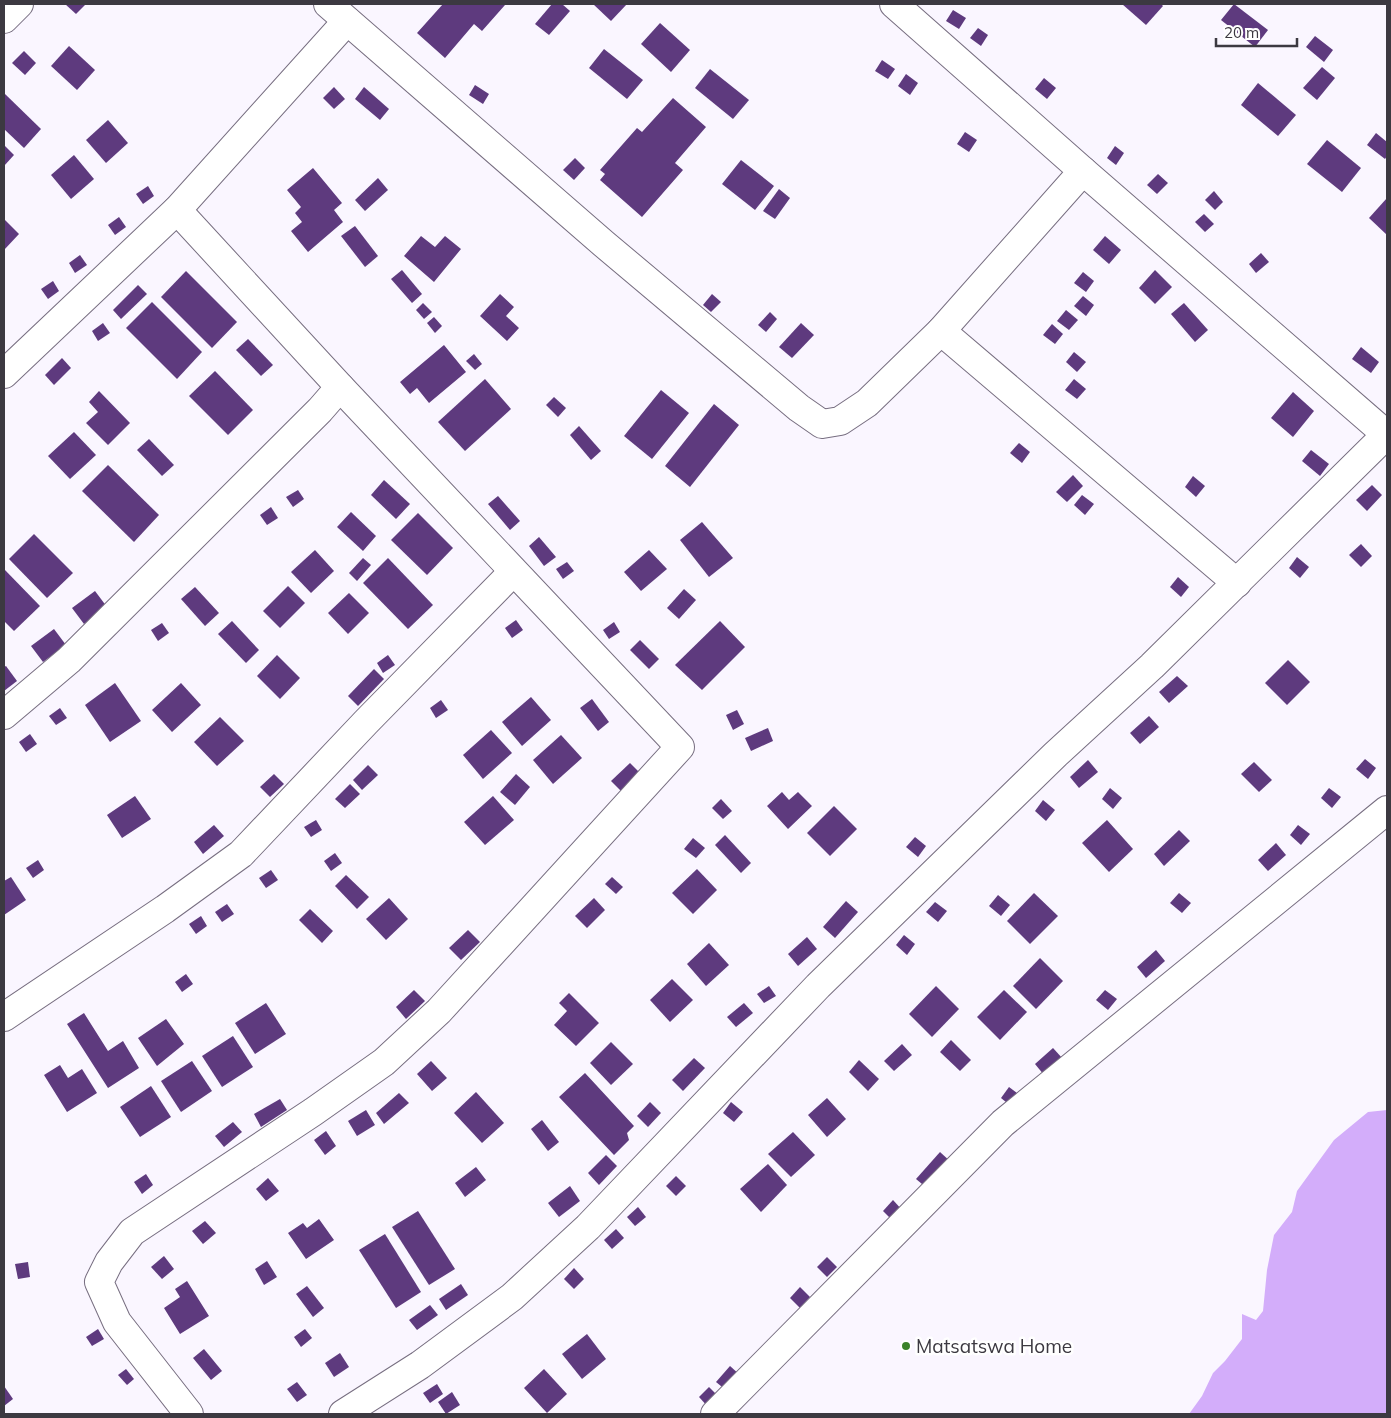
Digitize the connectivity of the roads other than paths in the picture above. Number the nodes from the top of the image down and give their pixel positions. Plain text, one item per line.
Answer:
1 (19, 4) edge
2 (894, 4) edge
3 (338, 13) edge
4 (4, 19) edge
5 (1083, 171) junction
6 (177, 210) junction
7 (941, 331) junction
8 (4, 374) edge
9 (340, 387) junction
10 (1387, 434) edge
11 (513, 572) junction
12 (1237, 582) junction
13 (4, 715) edge
14 (1387, 810) edge
15 (4, 1016) edge
16 (189, 1414) edge
17 (342, 1414) edge
18 (715, 1414) edge

1 - 4 street
2 - 5 street
3 - 6 street
3 - 7 street
5 - 7 street
5 - 10 street
6 - 8 street
6 - 9 street
7 - 12 street
9 - 11 street
9 - 13 street
10 - 12 street
11 - 15 street
11 - 16 street
12 - 17 street
14 - 18 street

